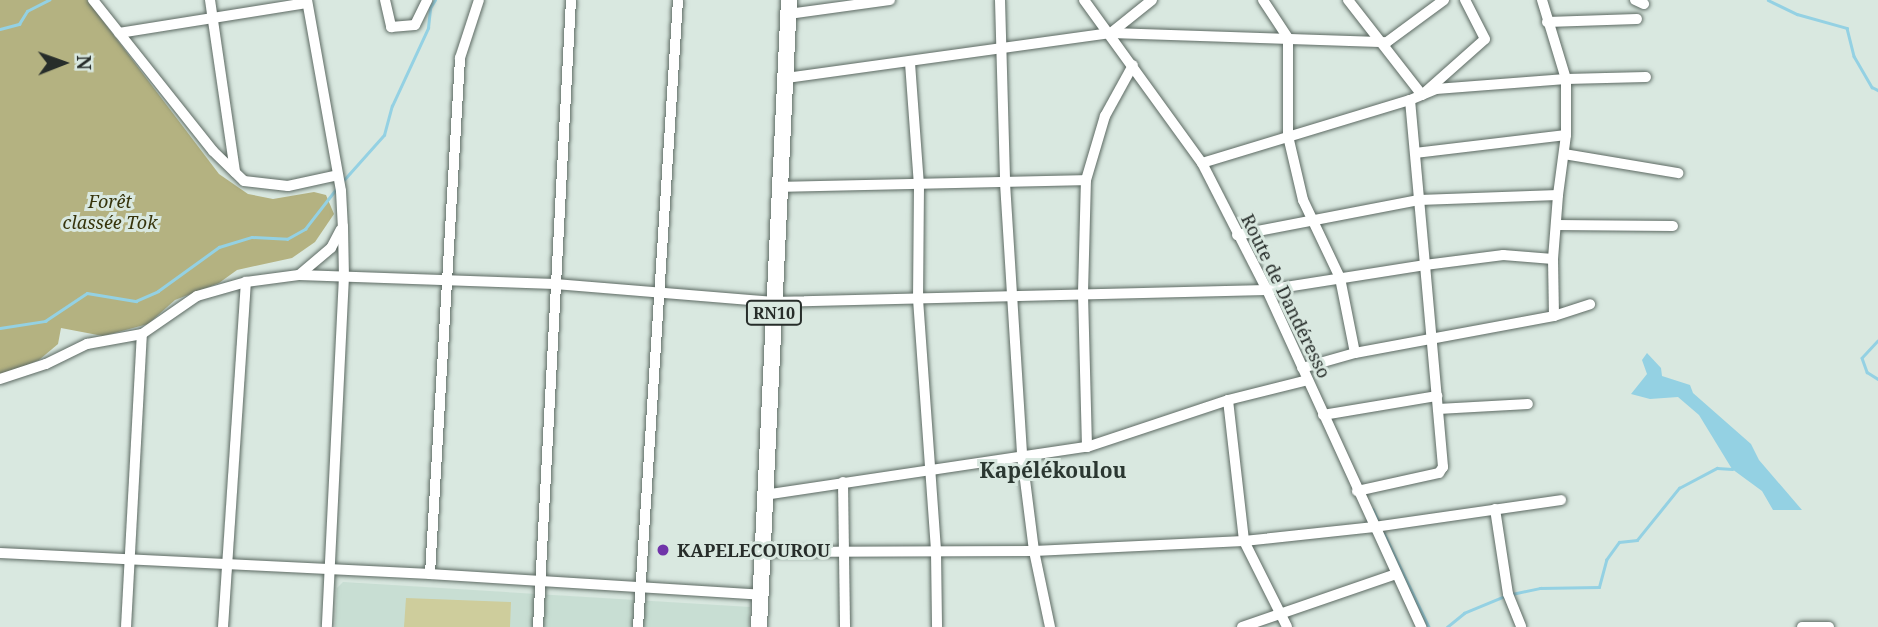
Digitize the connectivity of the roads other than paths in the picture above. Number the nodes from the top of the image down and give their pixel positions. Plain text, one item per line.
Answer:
1 (93, 0) edge
2 (210, 0) edge
3 (385, 0) edge
4 (427, 0) edge
5 (479, 0) edge
6 (571, 0) edge
7 (678, 0) edge
8 (890, 0) edge
9 (1000, 0) edge
10 (1084, 0) edge
11 (1152, 0) edge
12 (1263, 0) edge
13 (1348, 0) edge
14 (1444, 0) edge
15 (1465, 0) edge
16 (1542, 0) edge
17 (307, 2) edge
18 (789, 7) edge
19 (213, 16) junction
20 (1637, 19) dead end
21 (1547, 22) junction
22 (119, 33) junction
23 (1111, 33) junction
24 (1287, 38) junction
25 (1381, 42) junction
26 (1002, 50) junction
27 (909, 62) junction
28 (1133, 65) junction
29 (1646, 77) dead end
30 (786, 78) junction
31 (1566, 79) junction
32 (1422, 95) junction
33 (1410, 100) junction
34 (1566, 135) junction
35 (1288, 136) junction
36 (1415, 153) junction
37 (1564, 154) junction
38 (1202, 163) junction
39 (235, 172) junction
40 (1678, 173) dead end
41 (338, 176) junction
42 (1086, 180) junction
43 (1005, 183) junction
44 (919, 186) junction
45 (780, 187) junction
46 (1559, 195) junction
47 (1419, 200) junction
48 (1312, 220) junction
49 (1556, 225) junction
50 (343, 226) junction
51 (1673, 226) dead end
52 (1237, 235) junction
53 (1553, 259) junction
54 (1425, 265) junction
55 (299, 275) junction
56 (344, 276) junction
57 (448, 278) junction
58 (1340, 278) junction
59 (246, 282) junction
60 (555, 284) junction
61 (1267, 290) junction
62 (658, 293) junction
63 (1083, 293) junction
64 (1012, 296) junction
65 (918, 299) junction
66 (774, 302) junction
67 (1590, 304) dead end
68 (1554, 316) junction
69 (142, 334) junction
70 (1432, 339) junction
71 (1355, 353) junction
72 (1302, 368) junction
73 (0, 379) edge
74 (1308, 380) junction
75 (1437, 396) junction
76 (1228, 400) junction
77 (1528, 404) dead end
78 (1438, 410) junction
79 (1323, 415) junction
80 (1087, 447) junction
81 (1022, 456) junction
82 (929, 468) junction
83 (843, 482) junction
84 (1357, 491) junction
85 (764, 495) junction
86 (1562, 500) dead end
87 (1495, 509) junction
88 (1374, 527) junction
89 (1244, 541) junction
90 (1034, 551) junction
91 (762, 552) junction
92 (936, 552) junction
93 (0, 553) edge
94 (844, 554) junction
95 (131, 559) junction
96 (227, 563) junction
97 (330, 569) junction
98 (430, 574) junction
99 (1396, 574) junction
100 (540, 581) junction
101 (640, 589) junction
102 (760, 596) junction
103 (1282, 614) junction
104 (126, 627) edge
105 (223, 627) edge
106 (327, 627) edge
107 (538, 627) edge
108 (638, 627) edge
109 (759, 627) edge
110 (845, 627) edge
111 (937, 627) edge
112 (1050, 627) edge
113 (1242, 627) edge
114 (1287, 627) edge
115 (1421, 627) edge
116 (1521, 627) edge
117 (1802, 627) edge
118 (1829, 627) edge

1 - 22 street
2 - 19 street
3 - 4 street
5 - 57 street
6 - 60 street
7 - 62 street
8 - 18 street
9 - 26 street
10 - 23 street, Route de Dandéresso
11 - 23 street
12 - 24 street
13 - 25 street
14 - 25 street
15 - 32 street
16 - 21 street
17 - 19 street
17 - 41 street
18 - 30 highway, RN10
19 - 22 street
19 - 39 street
20 - 21 street
21 - 31 street
22 - 39 street
23 - 24 street
23 - 26 street
23 - 28 street, Route de Dandéresso
24 - 25 street
24 - 35 street
25 - 32 street
26 - 27 street
26 - 43 street
27 - 30 street
27 - 44 street
28 - 38 street, Route de Dandéresso
28 - 42 street
29 - 31 street
30 - 45 highway, RN10
31 - 32 street
31 - 34 street
32 - 33 street
33 - 35 street
33 - 36 street
34 - 36 street
34 - 37 street
35 - 38 street
35 - 48 street
36 - 47 street
37 - 40 street
37 - 46 street
38 - 52 street, Route de Dandéresso
39 - 41 street
41 - 50 street
42 - 43 street
42 - 63 street
43 - 44 street
43 - 64 street
44 - 45 street
44 - 65 street
45 - 66 highway, RN10
46 - 47 street
46 - 49 street
47 - 48 street
47 - 54 street
48 - 52 street
48 - 58 street
49 - 51 street
49 - 53 street
50 - 55 street
50 - 56 street
52 - 61 street, Route de Dandéresso
53 - 54 street
53 - 68 street
54 - 58 street
54 - 70 street
55 - 56 street
55 - 59 street
56 - 57 street
56 - 97 street
57 - 60 street
57 - 98 street
58 - 61 street
58 - 71 street
59 - 69 street
59 - 96 street
60 - 62 street
60 - 100 street
61 - 63 street
61 - 72 street, Route de Dandéresso
62 - 66 street
62 - 101 street
63 - 64 street
63 - 80 street
64 - 65 street
64 - 81 street
65 - 66 street
65 - 82 street
66 - 85 highway, RN10
67 - 68 street
68 - 70 street
69 - 73 street
69 - 95 street
70 - 71 street
70 - 75 street
71 - 72 street
72 - 74 street, Route de Dandéresso
74 - 76 street
74 - 79 street, Route de Dandéresso
75 - 78 street
75 - 79 street
76 - 80 street
76 - 89 street
77 - 78 street
78 - 84 street
79 - 84 street, Route de Dandéresso
80 - 81 street
81 - 82 street
81 - 90 street
82 - 83 street
82 - 92 street
83 - 85 street
83 - 94 street
84 - 88 street, Route de Dandéresso
85 - 91 highway, RN10
86 - 87 street
87 - 88 street
87 - 116 street
88 - 89 street
88 - 99 street, Route de Dandéresso
89 - 90 street
89 - 103 street
90 - 92 street
90 - 112 street
91 - 94 street
91 - 102 highway, RN10
92 - 94 street
92 - 111 street
93 - 95 street
94 - 110 street
95 - 96 street
95 - 104 street
96 - 97 street
96 - 105 street
97 - 98 street
97 - 106 street
98 - 100 street
99 - 103 street
99 - 115 street, Route de Dandéresso
100 - 101 street
100 - 107 street
101 - 102 street
101 - 108 street
102 - 109 highway, RN10
103 - 113 street
103 - 114 street
117 - 118 street

